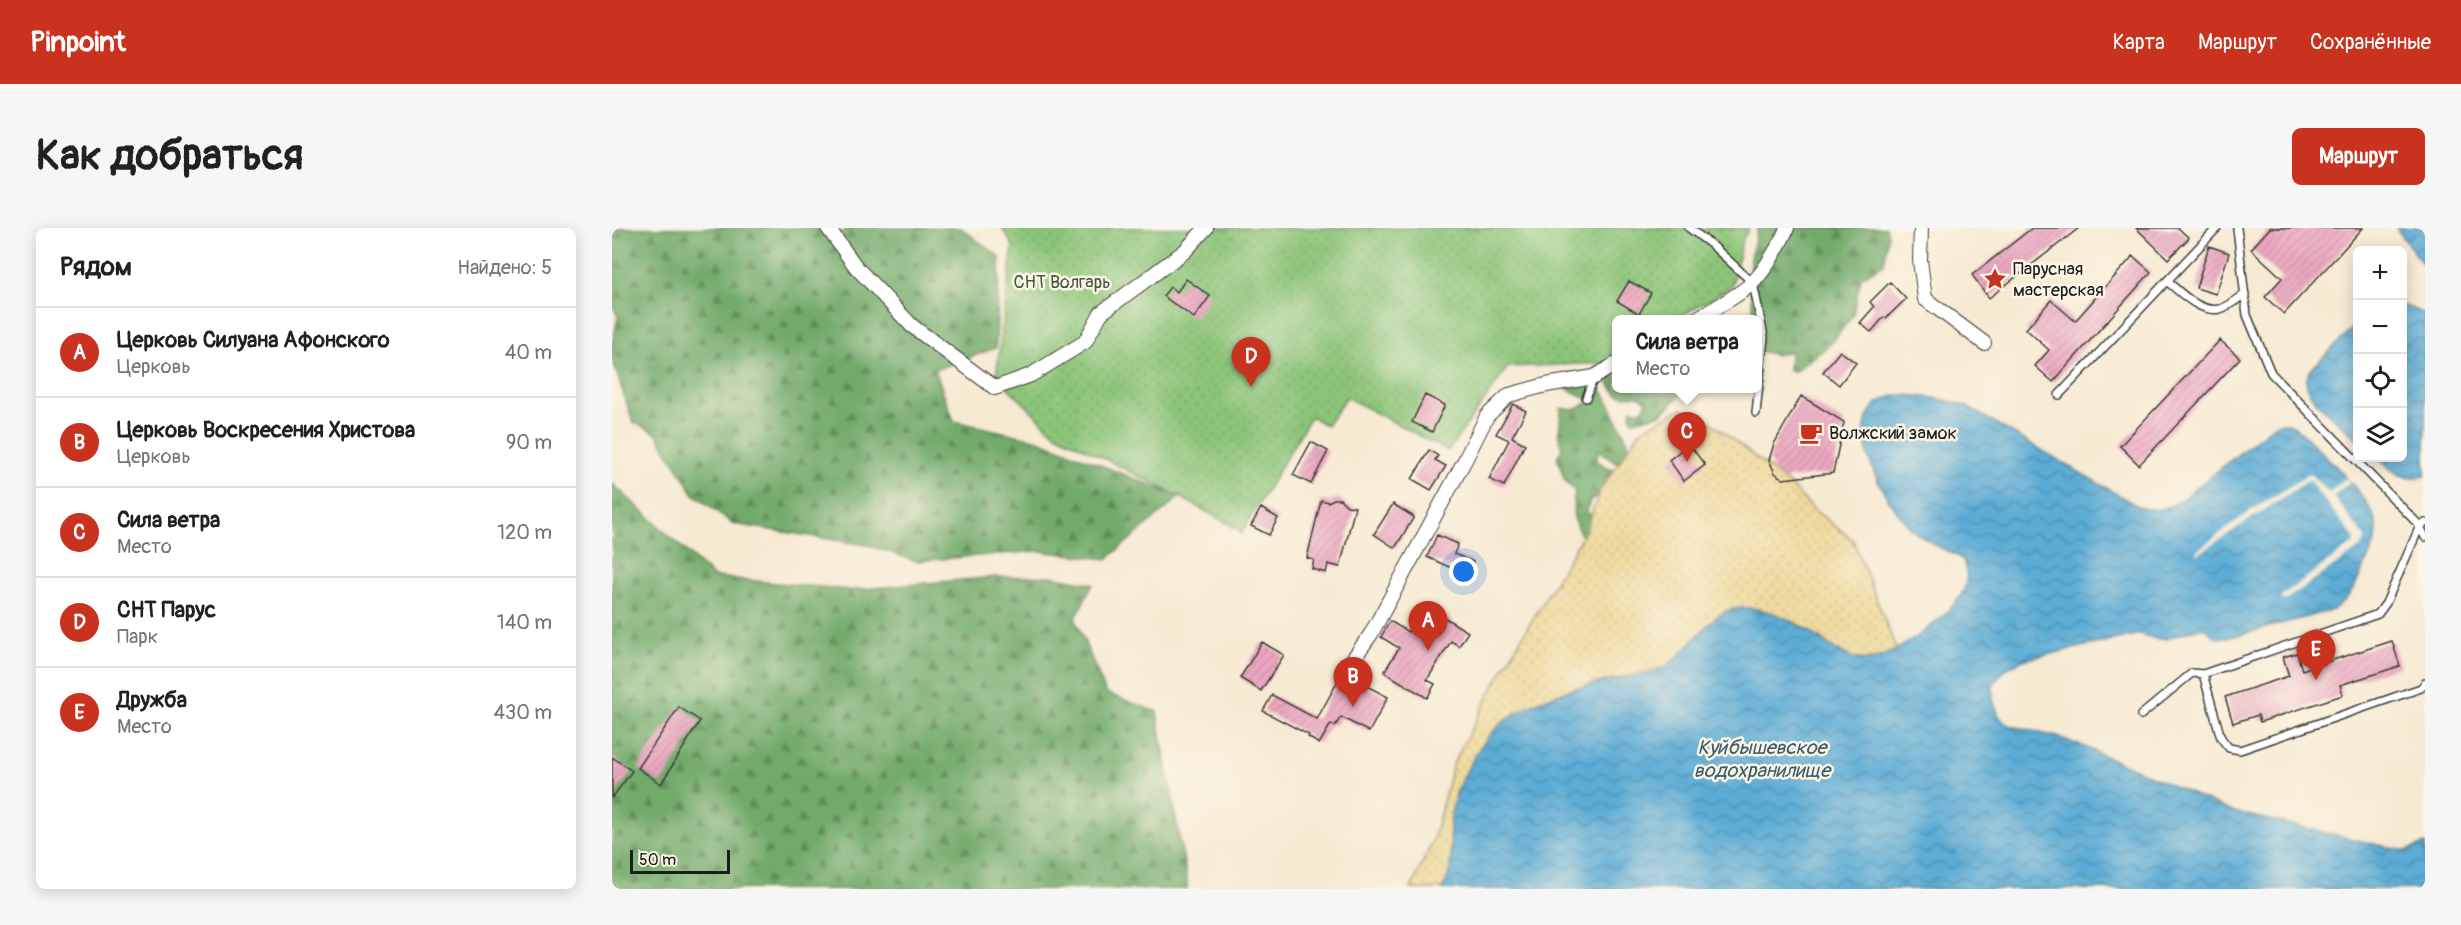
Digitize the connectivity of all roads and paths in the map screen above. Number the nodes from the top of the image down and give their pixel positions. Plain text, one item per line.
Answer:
1 (828, 228) edge
2 (1206, 228) edge
3 (1689, 228) edge
4 (1787, 228) edge
5 (1921, 228) edge
6 (2217, 228) edge
7 (2237, 228) edge
8 (2167, 281) junction
9 (1753, 283) junction
10 (2245, 294) junction
11 (1702, 315) edge
12 (1760, 315) edge
13 (1762, 327) edge
14 (1984, 343) dead end
15 (1762, 356) edge
16 (1612, 367) edge
17 (1594, 377) junction
18 (1758, 393) edge
19 (2059, 395) dead end
20 (1586, 398) dead end
21 (1756, 413) dead end
22 (2422, 524) edge
23 (2425, 537) edge
24 (1346, 669) dead end
25 (2202, 674) junction
26 (2425, 683) edge
27 (2141, 715) dead end

1 - 2 street
3 - 9 lane
4 - 9 street
5 - 14 street
6 - 8 lane
7 - 10 lane
8 - 10 lane
8 - 19 lane
9 - 11 street
9 - 12 lane
10 - 22 lane
13 - 15 lane
16 - 17 street
17 - 20 lane
17 - 24 street
18 - 21 lane
22 - 23 lane
22 - 25 lane
25 - 26 lane
25 - 27 lane

